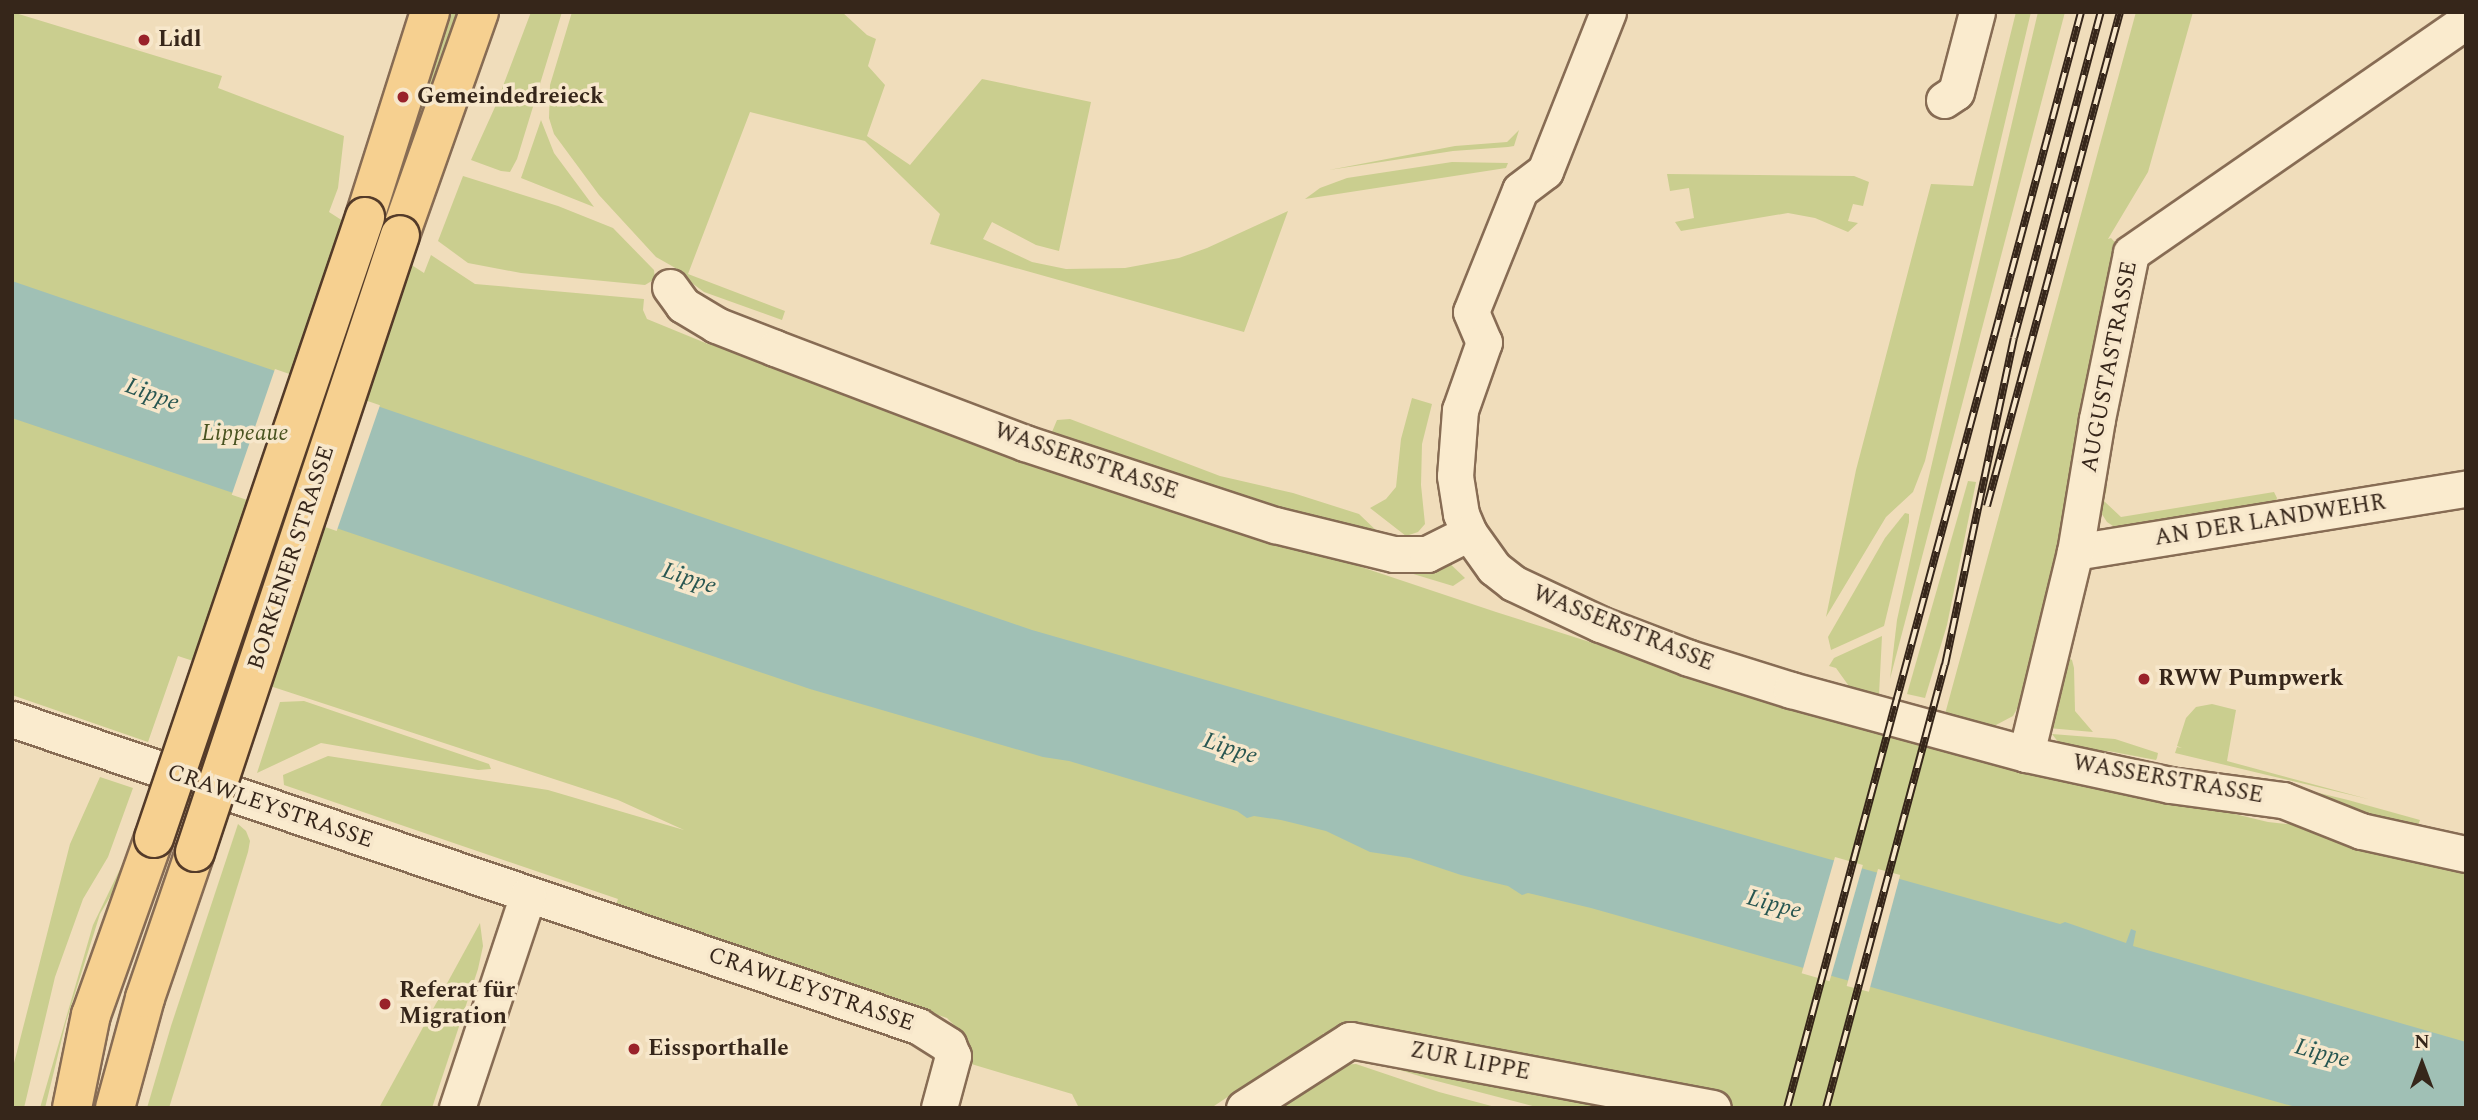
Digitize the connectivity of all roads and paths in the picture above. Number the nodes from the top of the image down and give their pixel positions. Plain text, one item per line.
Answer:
1 (430, 12) edge
2 (479, 12) edge
3 (1608, 12) edge
4 (1977, 12) edge
5 (2447, 24) edge
6 (1944, 100) dead end
7 (670, 287) dead end
8 (2466, 489) edge
9 (1469, 533) junction
10 (2075, 552) junction
11 (12, 719) edge
12 (2026, 754) junction
13 (2466, 854) edge
14 (528, 895) junction
15 (72, 1108) edge
16 (115, 1108) edge
17 (457, 1108) edge
18 (939, 1108) edge
19 (1244, 1108) edge
20 (1713, 1108) edge

1 - 15 main road, BORKENER STRASSE, bridge
2 - 16 main road, BORKENER STRASSE, bridge
3 - 9 street
4 - 6 street
5 - 10 street, AUGUSTASTRASSE
7 - 9 street, WASSERSTRASSE
8 - 10 street, AN DER LANDWEHR
9 - 12 street, WASSERSTRASSE
10 - 12 street, AUGUSTASTRASSE
11 - 14 street, CRAWLEYSTRASSE
12 - 13 street, WASSERSTRASSE
14 - 17 street
14 - 18 street, CRAWLEYSTRASSE
19 - 20 street, ZUR LIPPE

